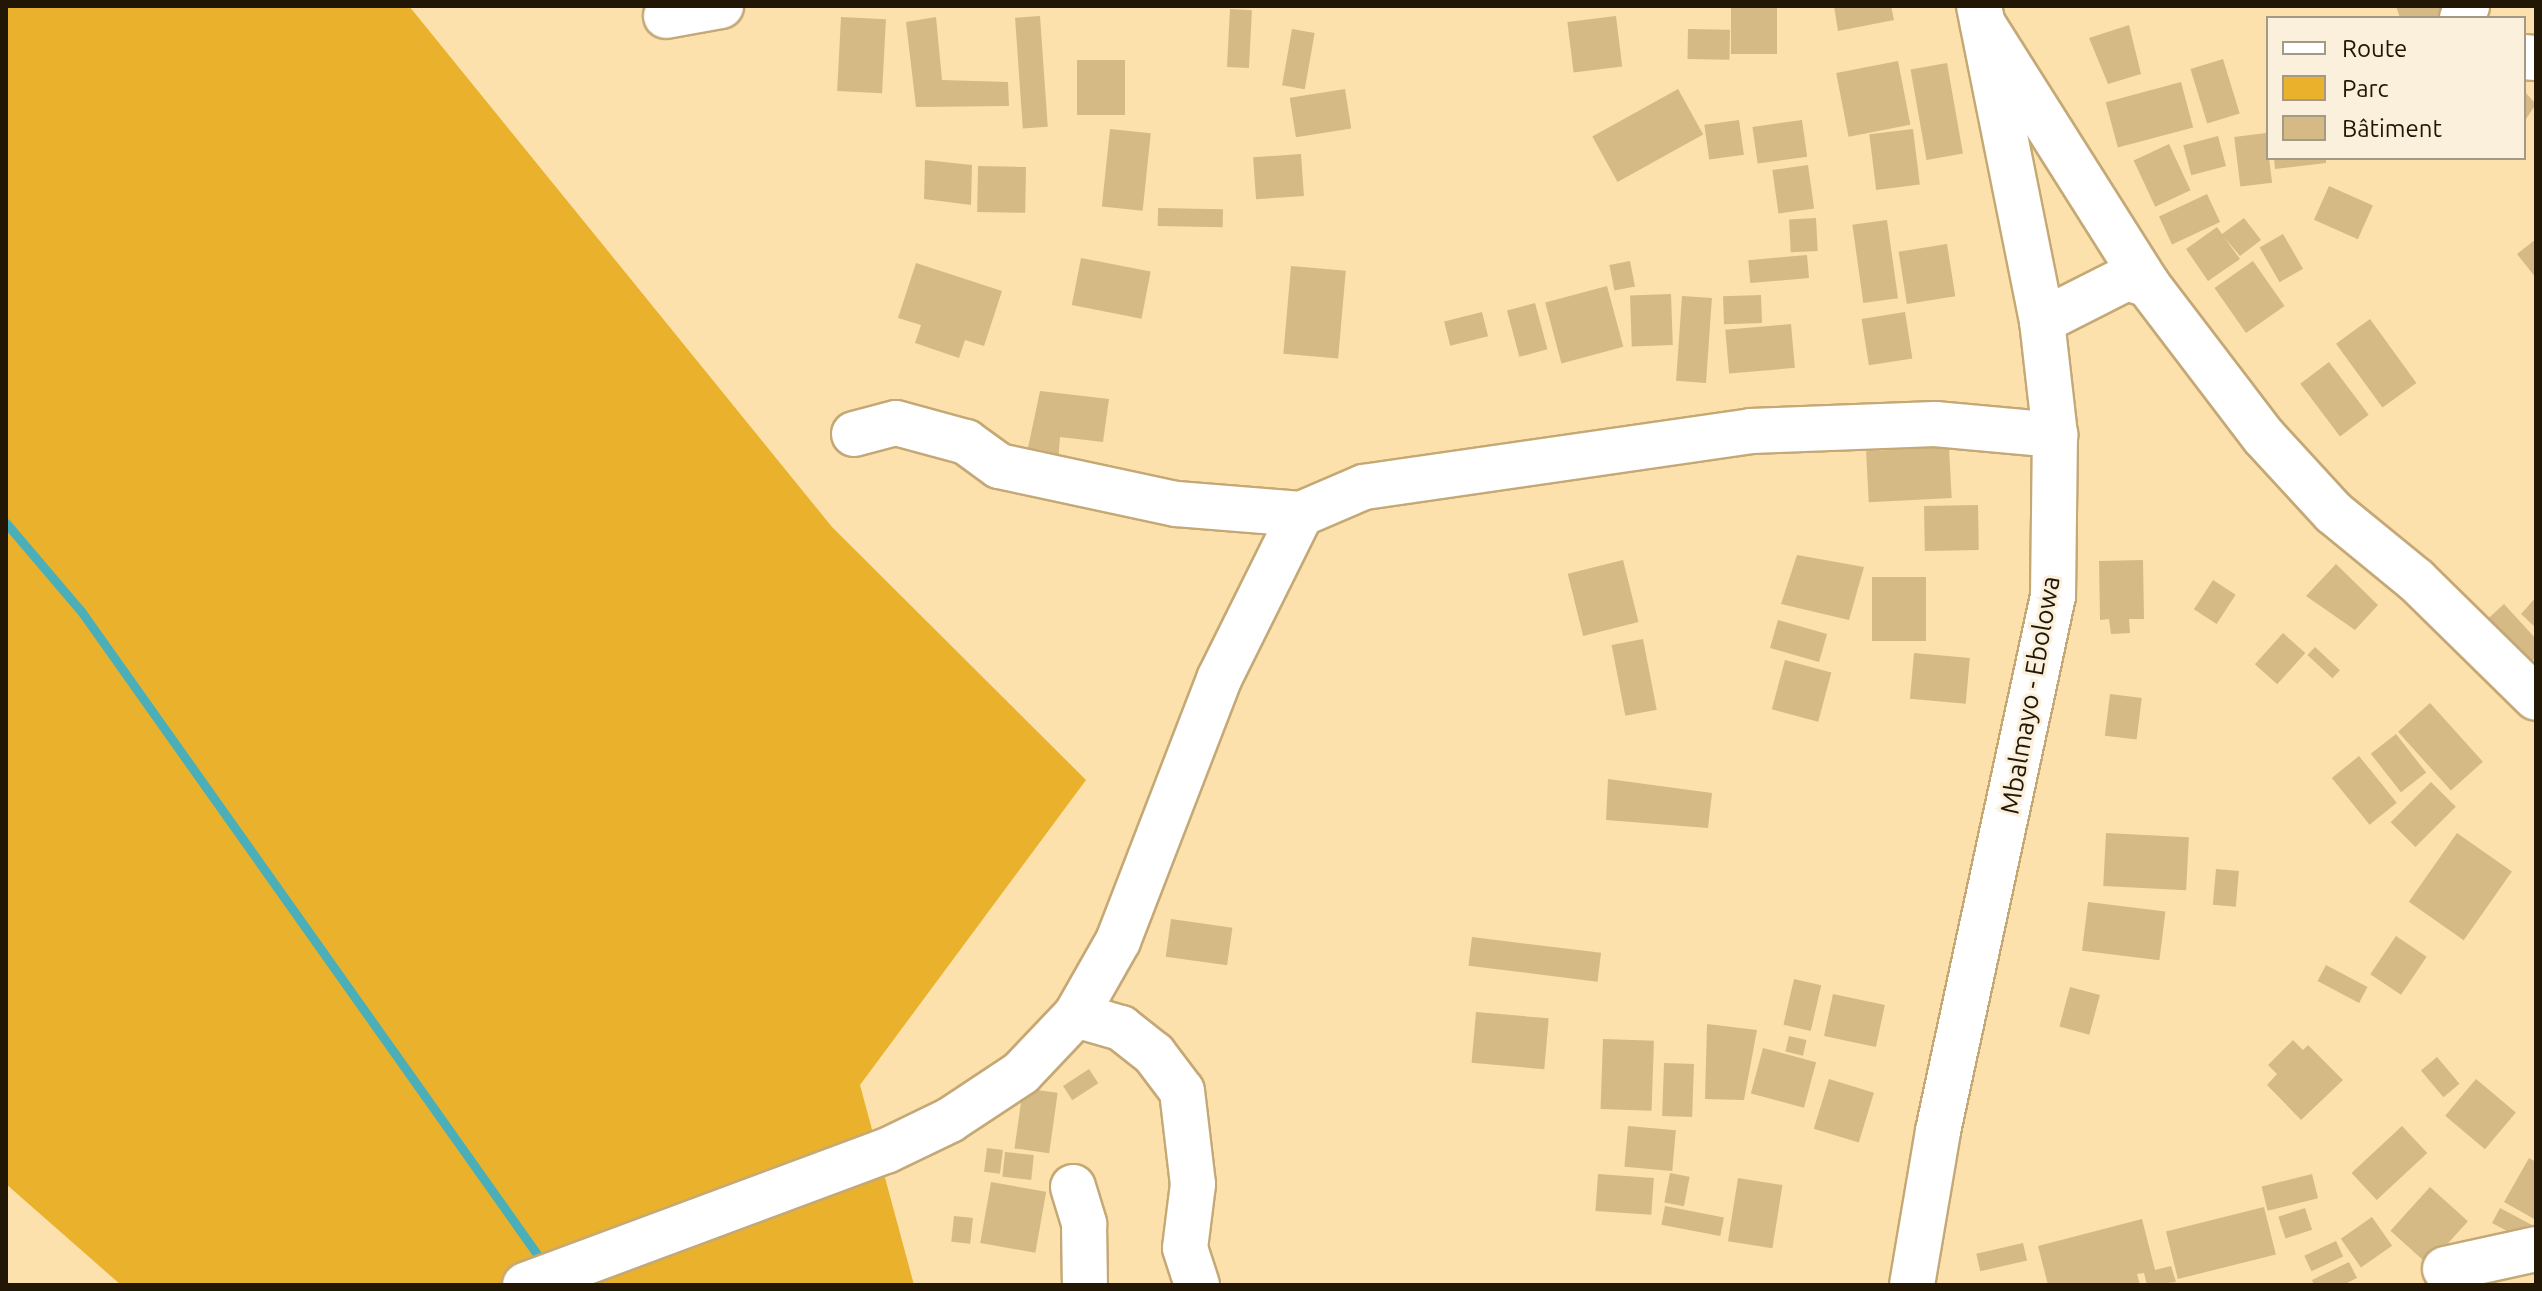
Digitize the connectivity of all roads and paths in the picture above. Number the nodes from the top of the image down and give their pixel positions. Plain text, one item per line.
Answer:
1 (721, 6) edge
2 (1981, 15) edge
3 (666, 16) dead end
4 (2148, 285) junction
5 (2042, 321) junction
6 (854, 434) dead end
7 (2055, 435) junction
8 (1301, 514) junction
9 (2536, 698) edge
10 (1076, 1015) junction
11 (1073, 1187) dead end
12 (2536, 1249) edge
13 (2445, 1269) dead end
14 (525, 1285) edge
15 (1085, 1285) edge
16 (1197, 1285) edge
17 (1912, 1285) edge

1 - 3 main road
2 - 4 main road
2 - 5 main road, Mbalmayo - Ebolowa
4 - 5 main road
4 - 9 main road
5 - 7 main road, Mbalmayo - Ebolowa
6 - 8 main road
7 - 8 main road
7 - 17 main road, Mbalmayo - Ebolowa
8 - 10 main road
10 - 14 main road
10 - 16 main road
11 - 15 main road
12 - 13 main road

